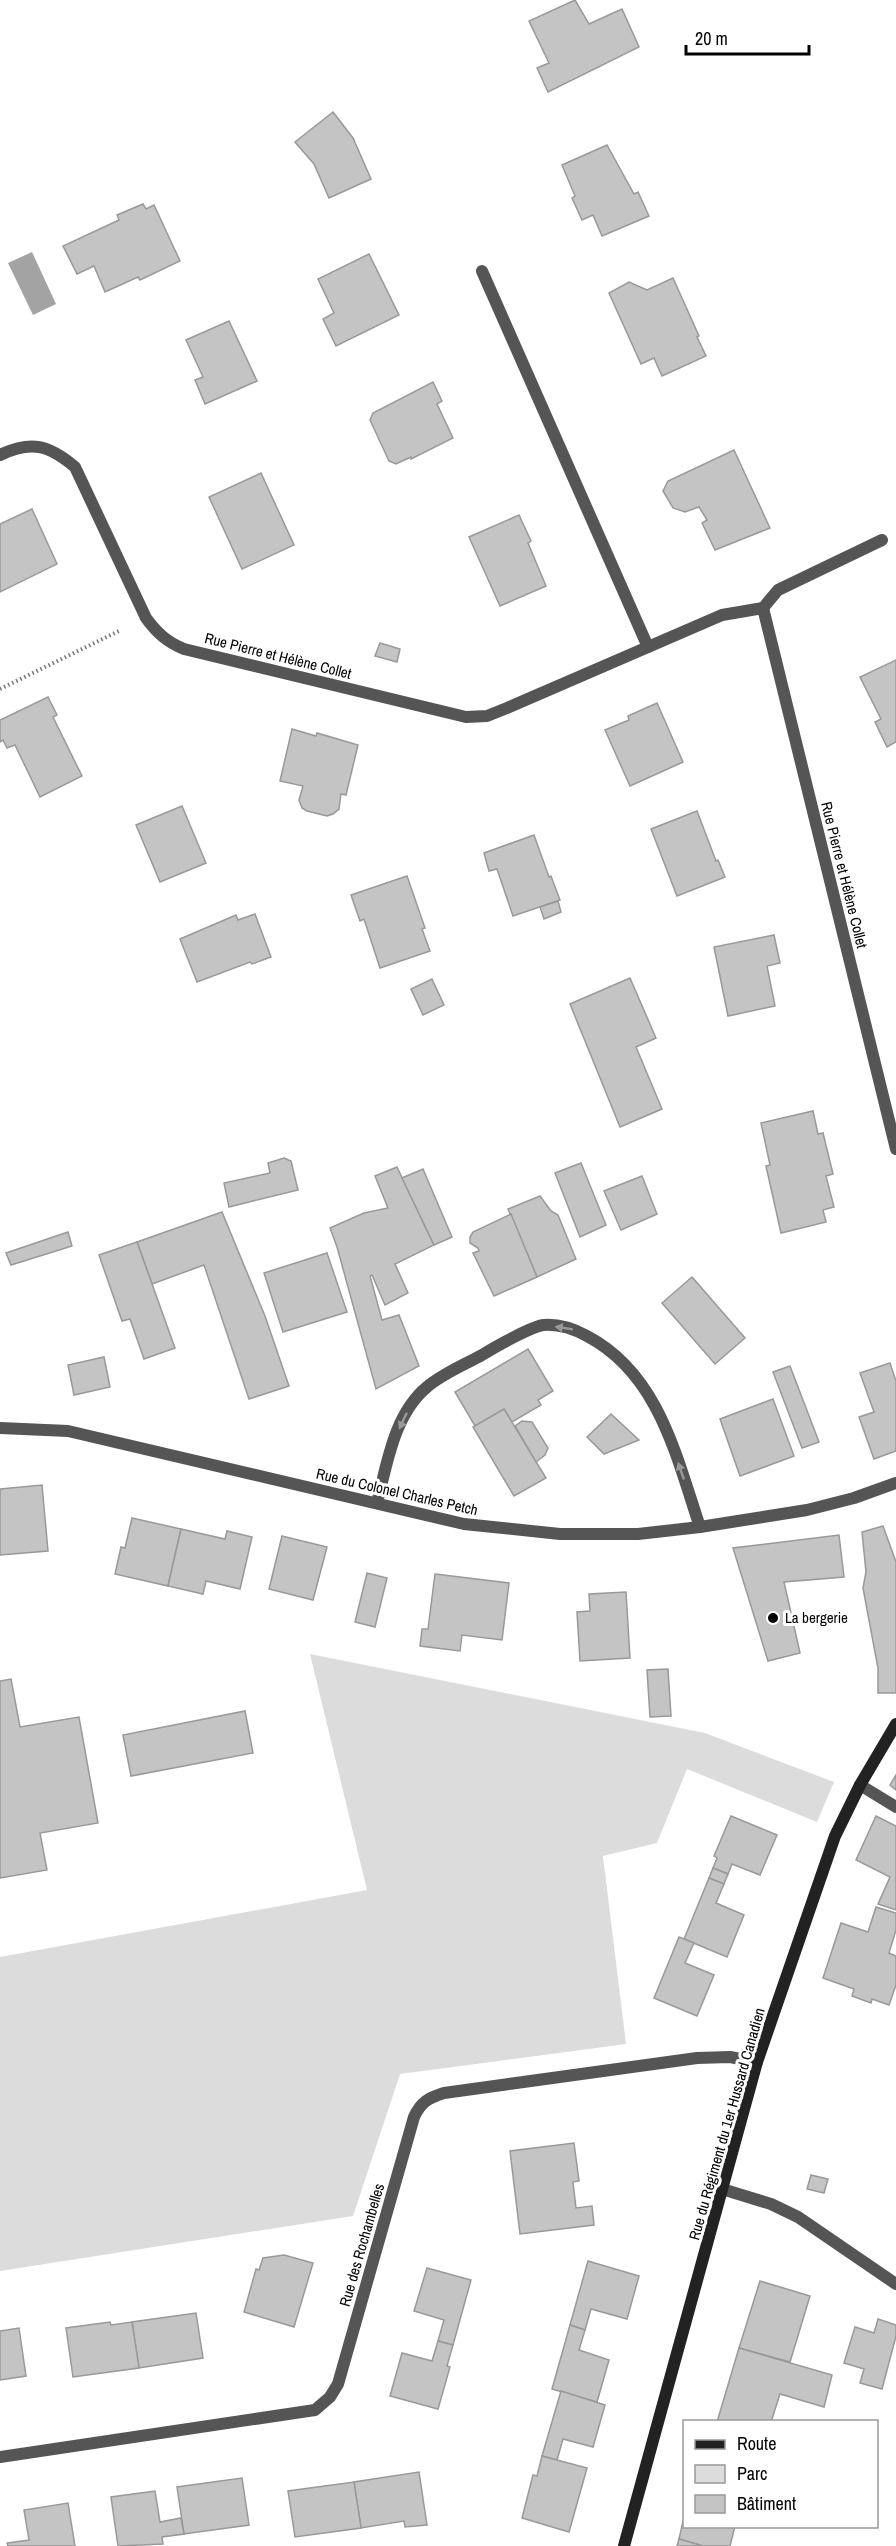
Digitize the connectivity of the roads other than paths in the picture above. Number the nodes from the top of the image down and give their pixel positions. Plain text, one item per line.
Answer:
1 (482, 271) dead end
2 (0, 455) edge
3 (882, 540) dead end
4 (764, 608) junction
5 (648, 647) junction
6 (896, 1149) edge
7 (0, 1428) edge
8 (896, 1483) edge
9 (377, 1503) junction
10 (700, 1527) junction
11 (896, 1724) edge
12 (860, 1785) junction
13 (896, 1807) edge
14 (757, 2062) junction
15 (722, 2189) junction
16 (896, 2284) edge
17 (0, 2457) edge
18 (624, 2546) edge

1 - 5 street
2 - 5 street, Rue Pierre et Hélène Collet
3 - 4 street
4 - 5 street, Rue Pierre et Hélène Collet
4 - 6 street, Rue Pierre et Hélène Collet
7 - 9 street, Rue du Colonel Charles Petch
8 - 10 street, Rue du Colonel Charles Petch
9 - 10 street, Rue du Colonel Charles Petch
10 -> 9 street
11 - 12 street, Rue du Régiment du 1er Hussard Canadien
12 - 13 street
12 - 14 street, Rue du Régiment du 1er Hussard Canadien
14 - 15 street, Rue du Régiment du 1er Hussard Canadien
14 - 17 street, Rue des Rochambelles
15 - 16 street
15 - 18 street, Rue du Régiment du 1er Hussard Canadien

